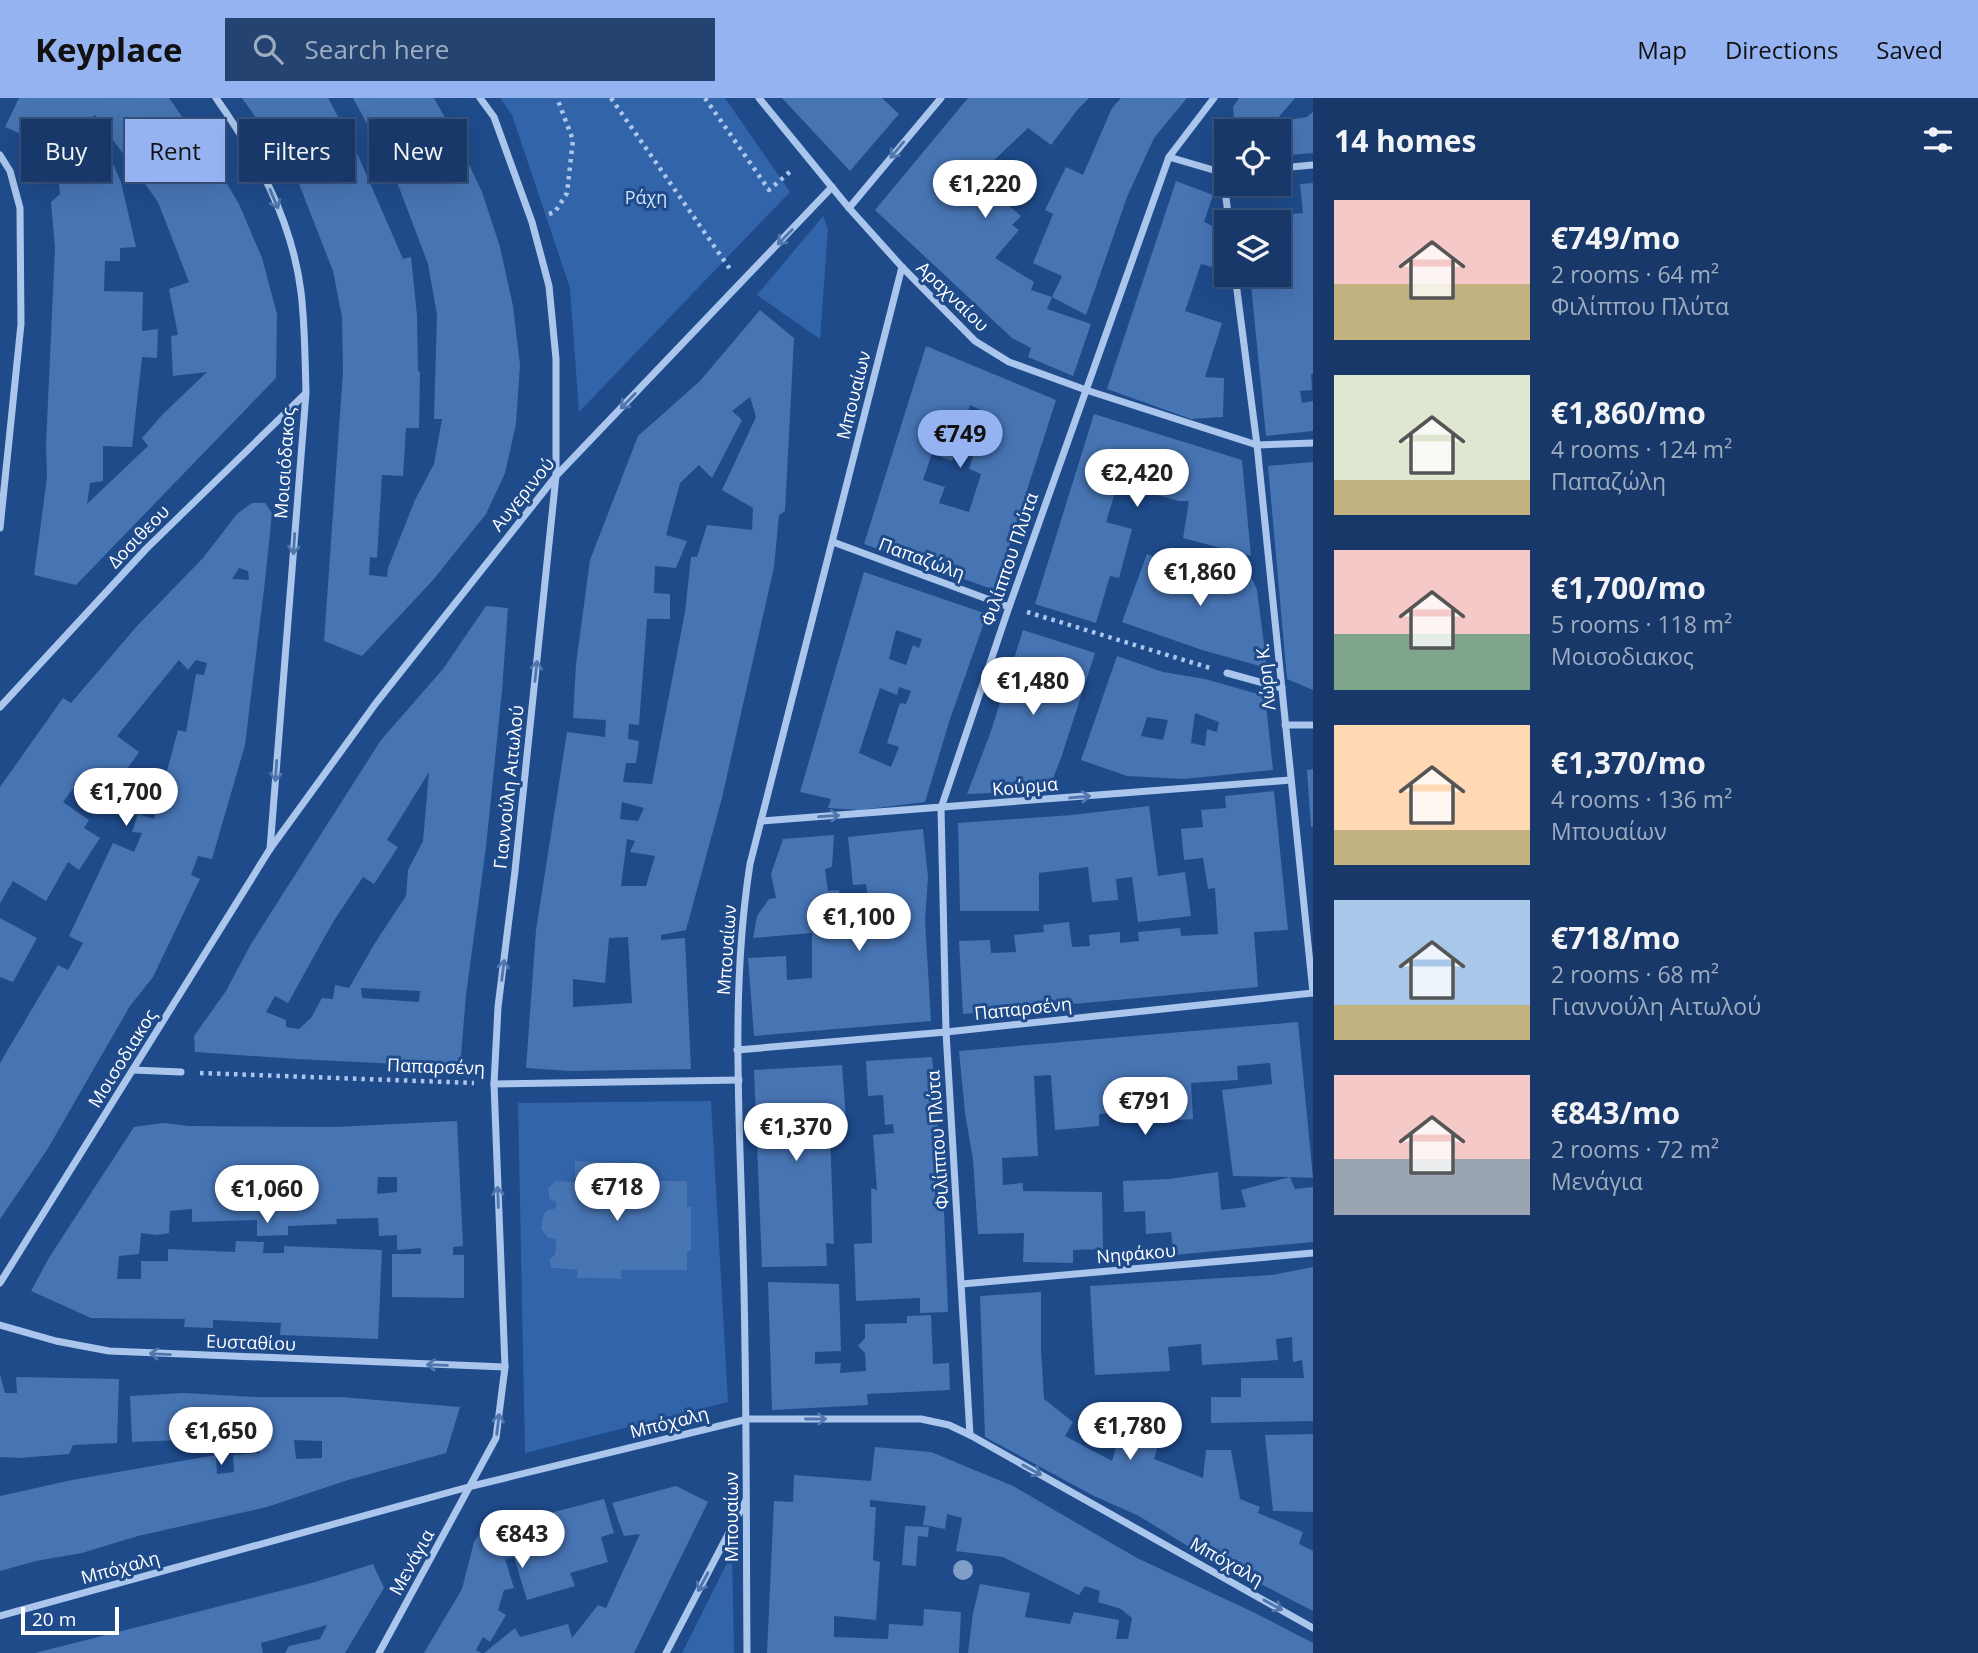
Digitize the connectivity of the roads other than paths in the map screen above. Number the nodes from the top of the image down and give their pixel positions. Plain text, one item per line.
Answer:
1 (216, 98) edge
2 (480, 98) edge
3 (759, 98) edge
4 (941, 98) edge
5 (1214, 98) edge
6 (0, 155) edge
7 (1169, 157) junction
8 (1313, 165) edge
9 (1291, 167) edge
10 (1214, 171) edge
11 (832, 187) junction
12 (849, 208) junction
13 (902, 267) junction
14 (1237, 287) edge
15 (1086, 390) junction
16 (306, 393) junction
17 (1313, 443) edge
18 (1257, 445) junction
19 (556, 476) junction
20 (0, 528) edge
21 (833, 542) junction
22 (1009, 607) junction
23 (1227, 673) road end
24 (1282, 688) junction
25 (0, 707) edge
26 (1285, 725) junction
27 (1313, 725) edge
28 (1291, 780) junction
29 (941, 808) junction
30 (761, 821) junction
31 (270, 849) junction
32 (1313, 993) edge
33 (946, 1032) junction
34 (737, 1050) junction
35 (133, 1070) junction
36 (181, 1072) road end
37 (739, 1080) junction
38 (494, 1084) junction
39 (1313, 1253) edge
40 (0, 1283) edge
41 (962, 1284) junction
42 (0, 1325) edge
43 (505, 1367) junction
44 (748, 1419) junction
45 (970, 1435) junction
46 (472, 1486) junction
47 (746, 1500) junction
48 (0, 1616) edge
49 (1313, 1628) edge
50 (379, 1653) edge
51 (666, 1653) edge
52 (747, 1653) edge

1 -> 16 street, Μοισιόδακος
2 - 19 street, Γιαννούλη Αιτωλού
3 - 11 street, Αραχναίου
4 -> 12 street
5 - 7 street, Φιλίππου Πλύτα
6 - 20 street
7 - 10 street
7 - 15 street, Φιλίππου Πλύτα
8 - 9 street
11 - 12 street, Αραχναίου
11 -> 19 street, Αυγερινού
12 - 13 street, Αραχναίου
13 - 15 street, Αραχναίου
13 - 21 street, Μπουαίων
14 - 18 street, Λώρη Κ.
15 - 18 street, Αραχναίου
15 - 22 street, Φιλίππου Πλύτα
16 - 25 street, Δοσιθεου
16 -> 31 street, Μοισιόδακος
17 - 18 street, Αραχναίου
18 - 24 street, Λώρη Κ.
19 - 31 street, Αυγερινού
38 -> 19 street, Γιαννούλη Αιτωλού
21 - 22 street, Παπαζώλη
21 - 30 street, Μπουαίων
22 - 29 street, Φιλίππου Πλύτα
23 - 24 street
24 - 26 street, Λώρη Κ.
26 - 27 street
26 - 28 street, Λώρη Κ.
29 -> 28 street, Κούρμα
28 - 32 street, Λώρη Κ.
30 -> 29 street, Κούρμα
29 - 33 street, Φιλίππου Πλύτα
30 - 34 street, Μπουαίων
31 - 35 street, Μοισοδιακος
32 - 33 street, Παπαρσένη
33 - 34 street, Παπαρσένη
33 - 41 street, Φιλίππου Πλύτα
34 - 37 street, Μπουαίων
35 - 36 street
35 - 40 street, Μοισοδιακος
37 - 38 street, Παπαρσένη
37 - 44 street, Μπουαίων
43 -> 38 street, Γιαννούλη Αιτωλού
39 - 41 street, Νηφάκου
41 - 45 street, Φιλίππου Πλύτα
43 -> 42 street, Ευσταθίου
46 -> 43 street, Γιαννούλη Αιτωλού
44 -> 45 street, Μπόχαλη
44 - 46 street, Μπόχαλη
44 - 47 street, Μπουαίων
45 -> 49 street, Μπόχαλη
46 - 48 street, Μπόχαλη
46 - 50 street, Μενάγια
47 -> 51 street
47 - 52 street, Μπουαίων

